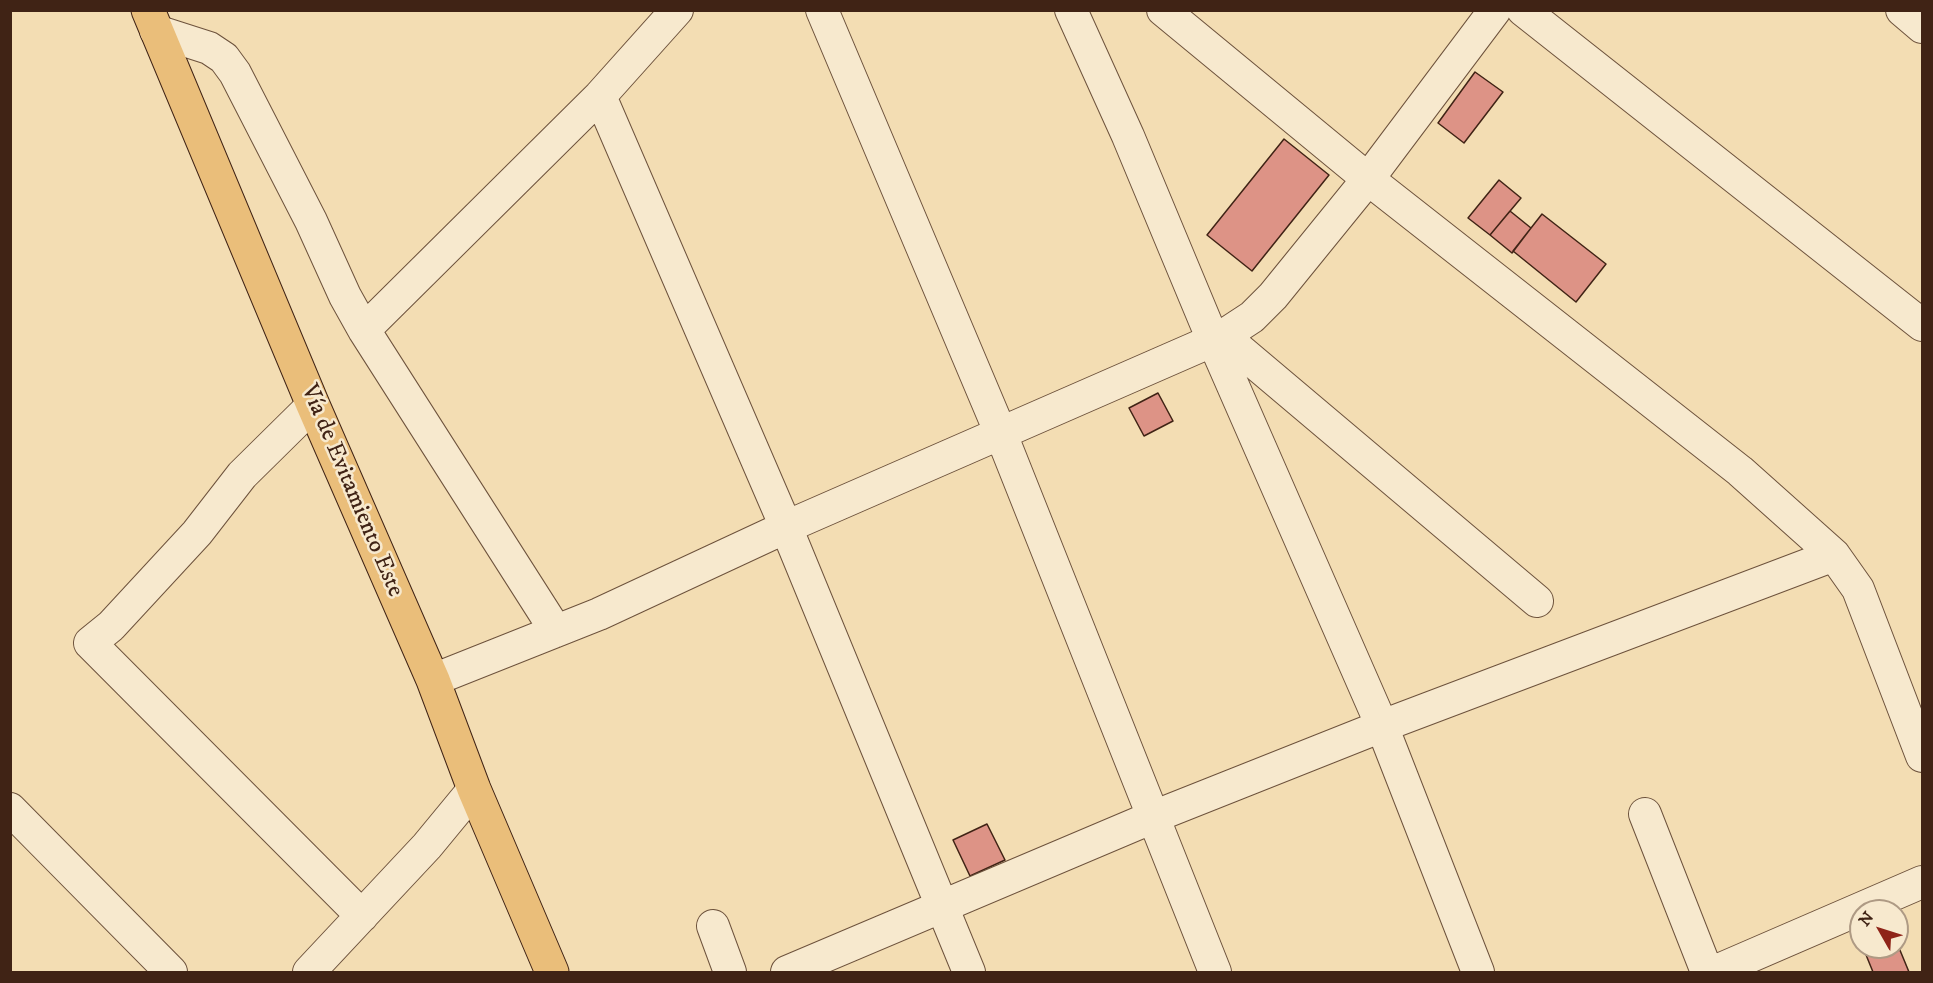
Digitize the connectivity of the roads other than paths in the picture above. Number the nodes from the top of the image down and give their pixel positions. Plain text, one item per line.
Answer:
1 (677, 10) edge
2 (822, 10) edge
3 (1071, 10) edge
4 (1163, 10) edge
5 (1495, 10) edge
6 (1523, 10) edge
7 (1902, 10) edge
8 (152, 21) edge
9 (1923, 27) edge
10 (600, 96) junction
11 (1368, 179) junction
12 (1923, 325) edge
13 (364, 330) junction
14 (1218, 338) junction
15 (313, 405) junction
16 (1001, 435) junction
17 (786, 527) junction
18 (1834, 555) junction
19 (1537, 601) dead end
20 (556, 631) junction
21 (432, 680) junction
22 (1382, 726) junction
23 (1923, 756) edge
24 (474, 789) junction
25 (10, 809) edge
26 (1645, 814) dead end
27 (1153, 818) junction
28 (1923, 882) edge
29 (941, 907) junction
30 (362, 916) junction
31 (713, 926) dead end
32 (171, 972) edge
33 (309, 972) edge
34 (552, 972) edge
35 (730, 972) edge
36 (787, 972) edge
37 (969, 972) edge
38 (1215, 972) edge
39 (1478, 972) edge
40 (1707, 972) edge
41 (1714, 972) edge

1 - 10 street
2 - 16 street
3 - 14 street
4 - 11 street
5 - 11 street
6 - 12 street
7 - 9 street
8 - 13 street
8 - 15 highway, Vía de Evitamiento Este
10 - 13 street
10 - 17 street
11 - 14 street
11 - 18 street
13 - 20 street
14 - 16 street
14 - 19 street
14 - 22 street
15 - 21 highway, Vía de Evitamiento Este
15 - 30 street
16 - 17 street
16 - 27 street
17 - 20 street
17 - 29 street
18 - 22 street
18 - 23 street
20 - 21 street
21 - 24 highway, Vía de Evitamiento Este
22 - 27 street
22 - 39 street
24 - 30 street
24 - 34 highway, Vía de Evitamiento Este
25 - 32 street
26 - 40 street
27 - 29 street
27 - 38 street
28 - 41 street
29 - 36 street
29 - 37 street
30 - 33 street
31 - 35 street

